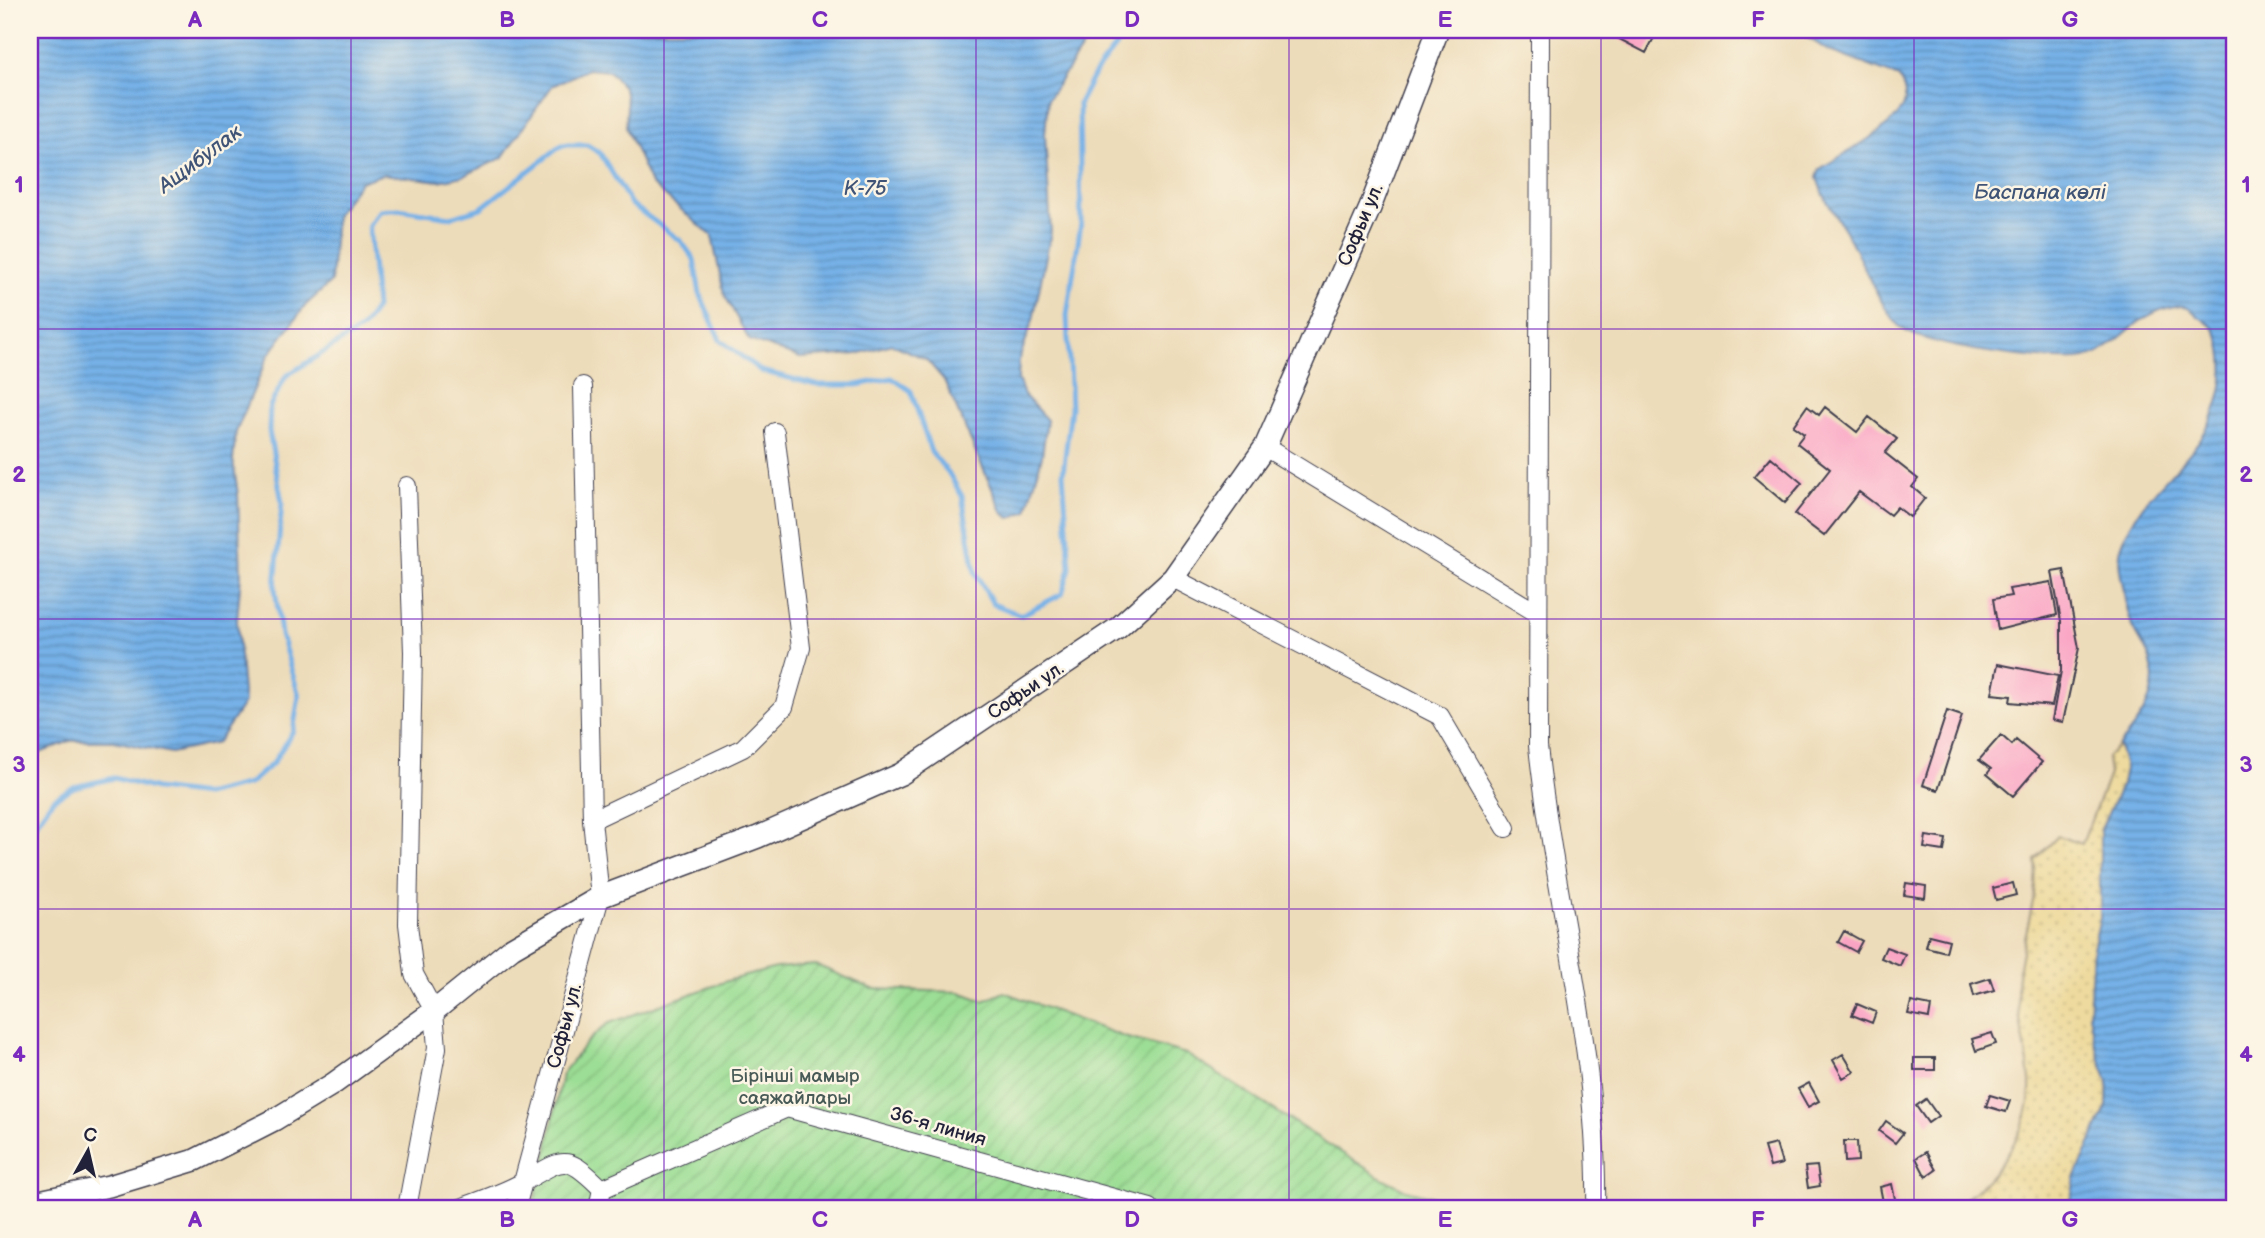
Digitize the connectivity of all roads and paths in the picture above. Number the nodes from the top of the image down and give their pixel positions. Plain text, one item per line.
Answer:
1 (1438, 30) edge
2 (1540, 30) edge
3 (583, 386) dead end
4 (775, 432) dead end
5 (1265, 447) junction
6 (407, 486) dead end
7 (1173, 578) junction
8 (1537, 613) junction
9 (592, 820) junction
10 (1506, 828) dead end
11 (600, 897) junction
12 (434, 1010) junction
13 (523, 1182) junction
14 (602, 1189) junction
15 (30, 1202) edge
16 (407, 1208) edge
17 (461, 1208) edge
18 (516, 1208) edge
19 (598, 1208) edge
20 (1150, 1208) edge
21 (1596, 1208) edge

1 - 5 street, Софьи ул.
2 - 8 street
3 - 9 street
4 - 9 street
5 - 7 street, Софьи ул.
5 - 8 street
6 - 12 street
7 - 10 street
7 - 11 street, Софьи ул.
8 - 21 street
9 - 11 street
11 - 12 street
11 - 13 street, Софьи ул.
12 - 15 street
12 - 16 street
13 - 14 street
13 - 17 street
13 - 18 street, Софьи ул.
14 - 19 street
14 - 20 street, 36-я линия

